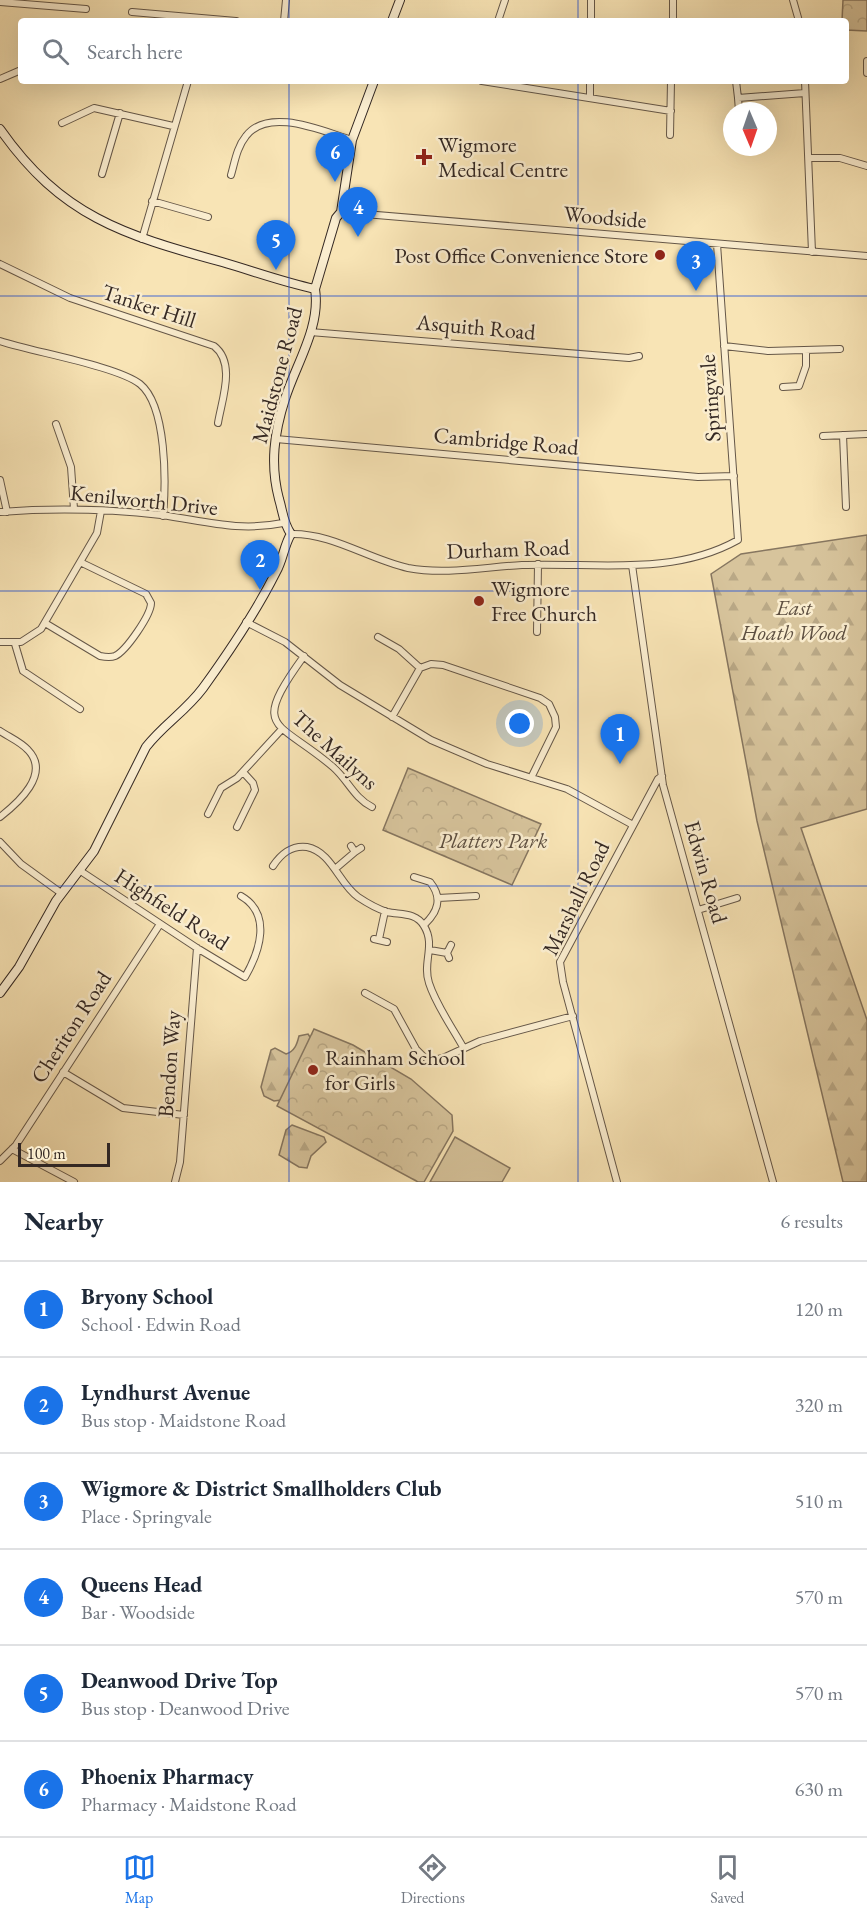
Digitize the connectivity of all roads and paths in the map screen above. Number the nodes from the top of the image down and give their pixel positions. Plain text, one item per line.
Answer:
1 (286, 0) edge
2 (400, 0) edge
3 (505, 0) edge
4 (591, 0) edge
5 (673, 0) edge
6 (793, 0) edge
7 (0, 2) edge
8 (54, 3) edge
9 (86, 9) dead end
10 (132, 12) dead end
11 (201, 18) edge
12 (284, 18) edge
13 (393, 18) edge
14 (499, 18) edge
15 (591, 18) edge
16 (673, 18) edge
17 (798, 18) edge
18 (867, 62) edge
19 (18, 71) edge
20 (867, 73) edge
21 (0, 79) edge
22 (187, 84) edge
23 (373, 84) edge
24 (501, 84) edge
25 (590, 84) edge
26 (671, 84) edge
27 (736, 84) edge
28 (805, 84) edge
29 (805, 93) junction
30 (590, 98) junction
31 (738, 98) junction
32 (738, 102) edge
33 (671, 111) junction
34 (120, 113) junction
35 (62, 123) dead end
36 (173, 126) junction
37 (2, 135) edge
38 (670, 135) dead end
39 (352, 140) junction
40 (809, 158) junction
41 (867, 166) edge
42 (102, 174) dead end
43 (231, 175) dead end
44 (152, 201) junction
45 (340, 212) junction
46 (208, 217) dead end
47 (141, 239) junction
48 (717, 244) junction
49 (812, 252) junction
50 (867, 256) edge
51 (0, 264) edge
52 (315, 289) junction
53 (310, 332) junction
54 (0, 341) edge
55 (724, 346) junction
56 (840, 349) dead end
57 (806, 350) junction
58 (639, 356) dead end
59 (783, 387) dead end
60 (218, 423) dead end
61 (57, 424) dead end
62 (867, 434) edge
63 (843, 435) junction
64 (823, 436) dead end
65 (276, 439) junction
66 (734, 476) junction
67 (0, 480) edge
68 (846, 507) dead end
69 (74, 509) junction
70 (101, 511) junction
71 (3, 512) edge
72 (163, 516) junction
73 (283, 523) junction
74 (291, 534) junction
75 (730, 544) joint
76 (80, 562) junction
77 (538, 564) junction
78 (632, 565) junction
79 (246, 622) junction
80 (45, 623) junction
81 (537, 632) dead end
82 (378, 638) dead end
83 (0, 642) edge
84 (15, 644) junction
85 (304, 656) junction
86 (420, 668) junction
87 (80, 709) dead end
88 (392, 717) junction
89 (282, 729) junction
90 (0, 731) edge
91 (243, 772) junction
92 (662, 776) junction
93 (531, 778) junction
94 (372, 807) dead end
95 (208, 814) dead end
96 (0, 817) edge
97 (633, 825) junction
98 (237, 827) dead end
99 (0, 842) edge
100 (355, 849) dead end
101 (269, 857) dead end
102 (335, 869) junction
103 (79, 870) junction
104 (414, 877) dead end
105 (61, 893) junction
106 (476, 896) dead end
107 (241, 897) dead end
108 (438, 898) junction
109 (737, 898) dead end
110 (698, 910) junction
111 (385, 911) junction
112 (160, 924) junction
113 (424, 925) junction
114 (387, 942) dead end
115 (451, 945) dead end
116 (197, 948) junction
117 (430, 951) junction
118 (0, 993) edge
119 (365, 993) dead end
120 (573, 1016) junction
121 (464, 1047) junction
122 (63, 1072) junction
123 (184, 1115) junction
124 (12, 1149) junction
125 (0, 1161) edge
126 (70, 1181) edge
127 (175, 1182) edge
128 (617, 1182) edge
129 (772, 1182) edge

1 - 12 street
2 - 13 street
3 - 14 street
4 - 15 street
5 - 16 street
6 - 17 street
7 - 8 street
8 - 9 street
10 - 11 street
18 - 20 street
19 - 21 street
22 - 36 street
23 - 39 street, Maidstone Road
24 - 30 street
25 - 30 street
26 - 33 street
27 - 31 street
28 - 29 street
29 - 31 street
29 - 40 street
30 - 33 street
31 - 32 street
33 - 38 street
34 - 35 street
34 - 36 street
34 - 42 street
36 - 44 street
37 - 47 street
39 - 43 street
39 - 45 street, Maidstone Road
40 - 41 street
40 - 49 street
44 - 46 street
44 - 47 street
45 - 48 street, Woodside
45 - 52 street, Maidstone Road
47 - 52 street
48 - 49 street, Woodside
48 - 55 street, Springvale
49 - 50 street, Woodside
51 - 60 street, Tanker Hill
52 - 53 street, Maidstone Road
53 - 58 street, Asquith Road
53 - 65 street, Maidstone Road
54 - 72 street
55 - 57 street
55 - 66 street, Springvale
56 - 57 street
57 - 59 street
61 - 69 street
62 - 63 street
63 - 64 street
63 - 68 street
65 - 66 street, Cambridge Road
65 - 73 street, Maidstone Road
66 - 75 street, Springvale
67 - 71 street
69 - 70 street, Kenilworth Drive
69 - 71 street, Kenilworth Drive
70 - 72 street, Kenilworth Drive
70 - 76 street
72 - 73 street, Kenilworth Drive
73 - 74 street, Maidstone Road
74 - 77 street, Durham Road
74 - 79 street
75 - 78 street, Durham Road
76 - 80 street
76 - 80 street
77 - 78 street, Durham Road
77 - 81 street
78 - 92 street, Edwin Road
79 - 85 street
79 - 103 street
80 - 84 street
82 - 86 street
83 - 84 street
84 - 87 street
85 - 88 street
85 - 89 street, The Mailyns
86 - 88 street
86 - 93 street
88 - 93 street
89 - 91 street
89 - 94 street, The Mailyns
90 - 96 street
91 - 95 street
91 - 98 street
92 - 97 street, Marshall Road
92 - 110 street, Edwin Road
93 - 97 street
97 - 120 street, Marshall Road
99 - 105 street
100 - 102 street
101 - 102 street
102 - 111 street
103 - 105 street
103 - 112 street, Highfield Road
104 - 108 street
105 - 118 street
106 - 108 street
107 - 116 street, Highfield Road
108 - 113 street
109 - 110 street
110 - 129 street, Edwin Road
111 - 113 street
111 - 114 street
112 - 116 street, Highfield Road
112 - 122 street, Cheriton Road
113 - 117 street
115 - 117 street
116 - 123 street, Bendon Way
117 - 121 street
119 - 121 street
120 - 121 street
120 - 128 street, Marshall Road
122 - 123 street
122 - 124 street, Cheriton Road
123 - 127 street, Bendon Way
124 - 125 street, Cheriton Road
124 - 126 street

